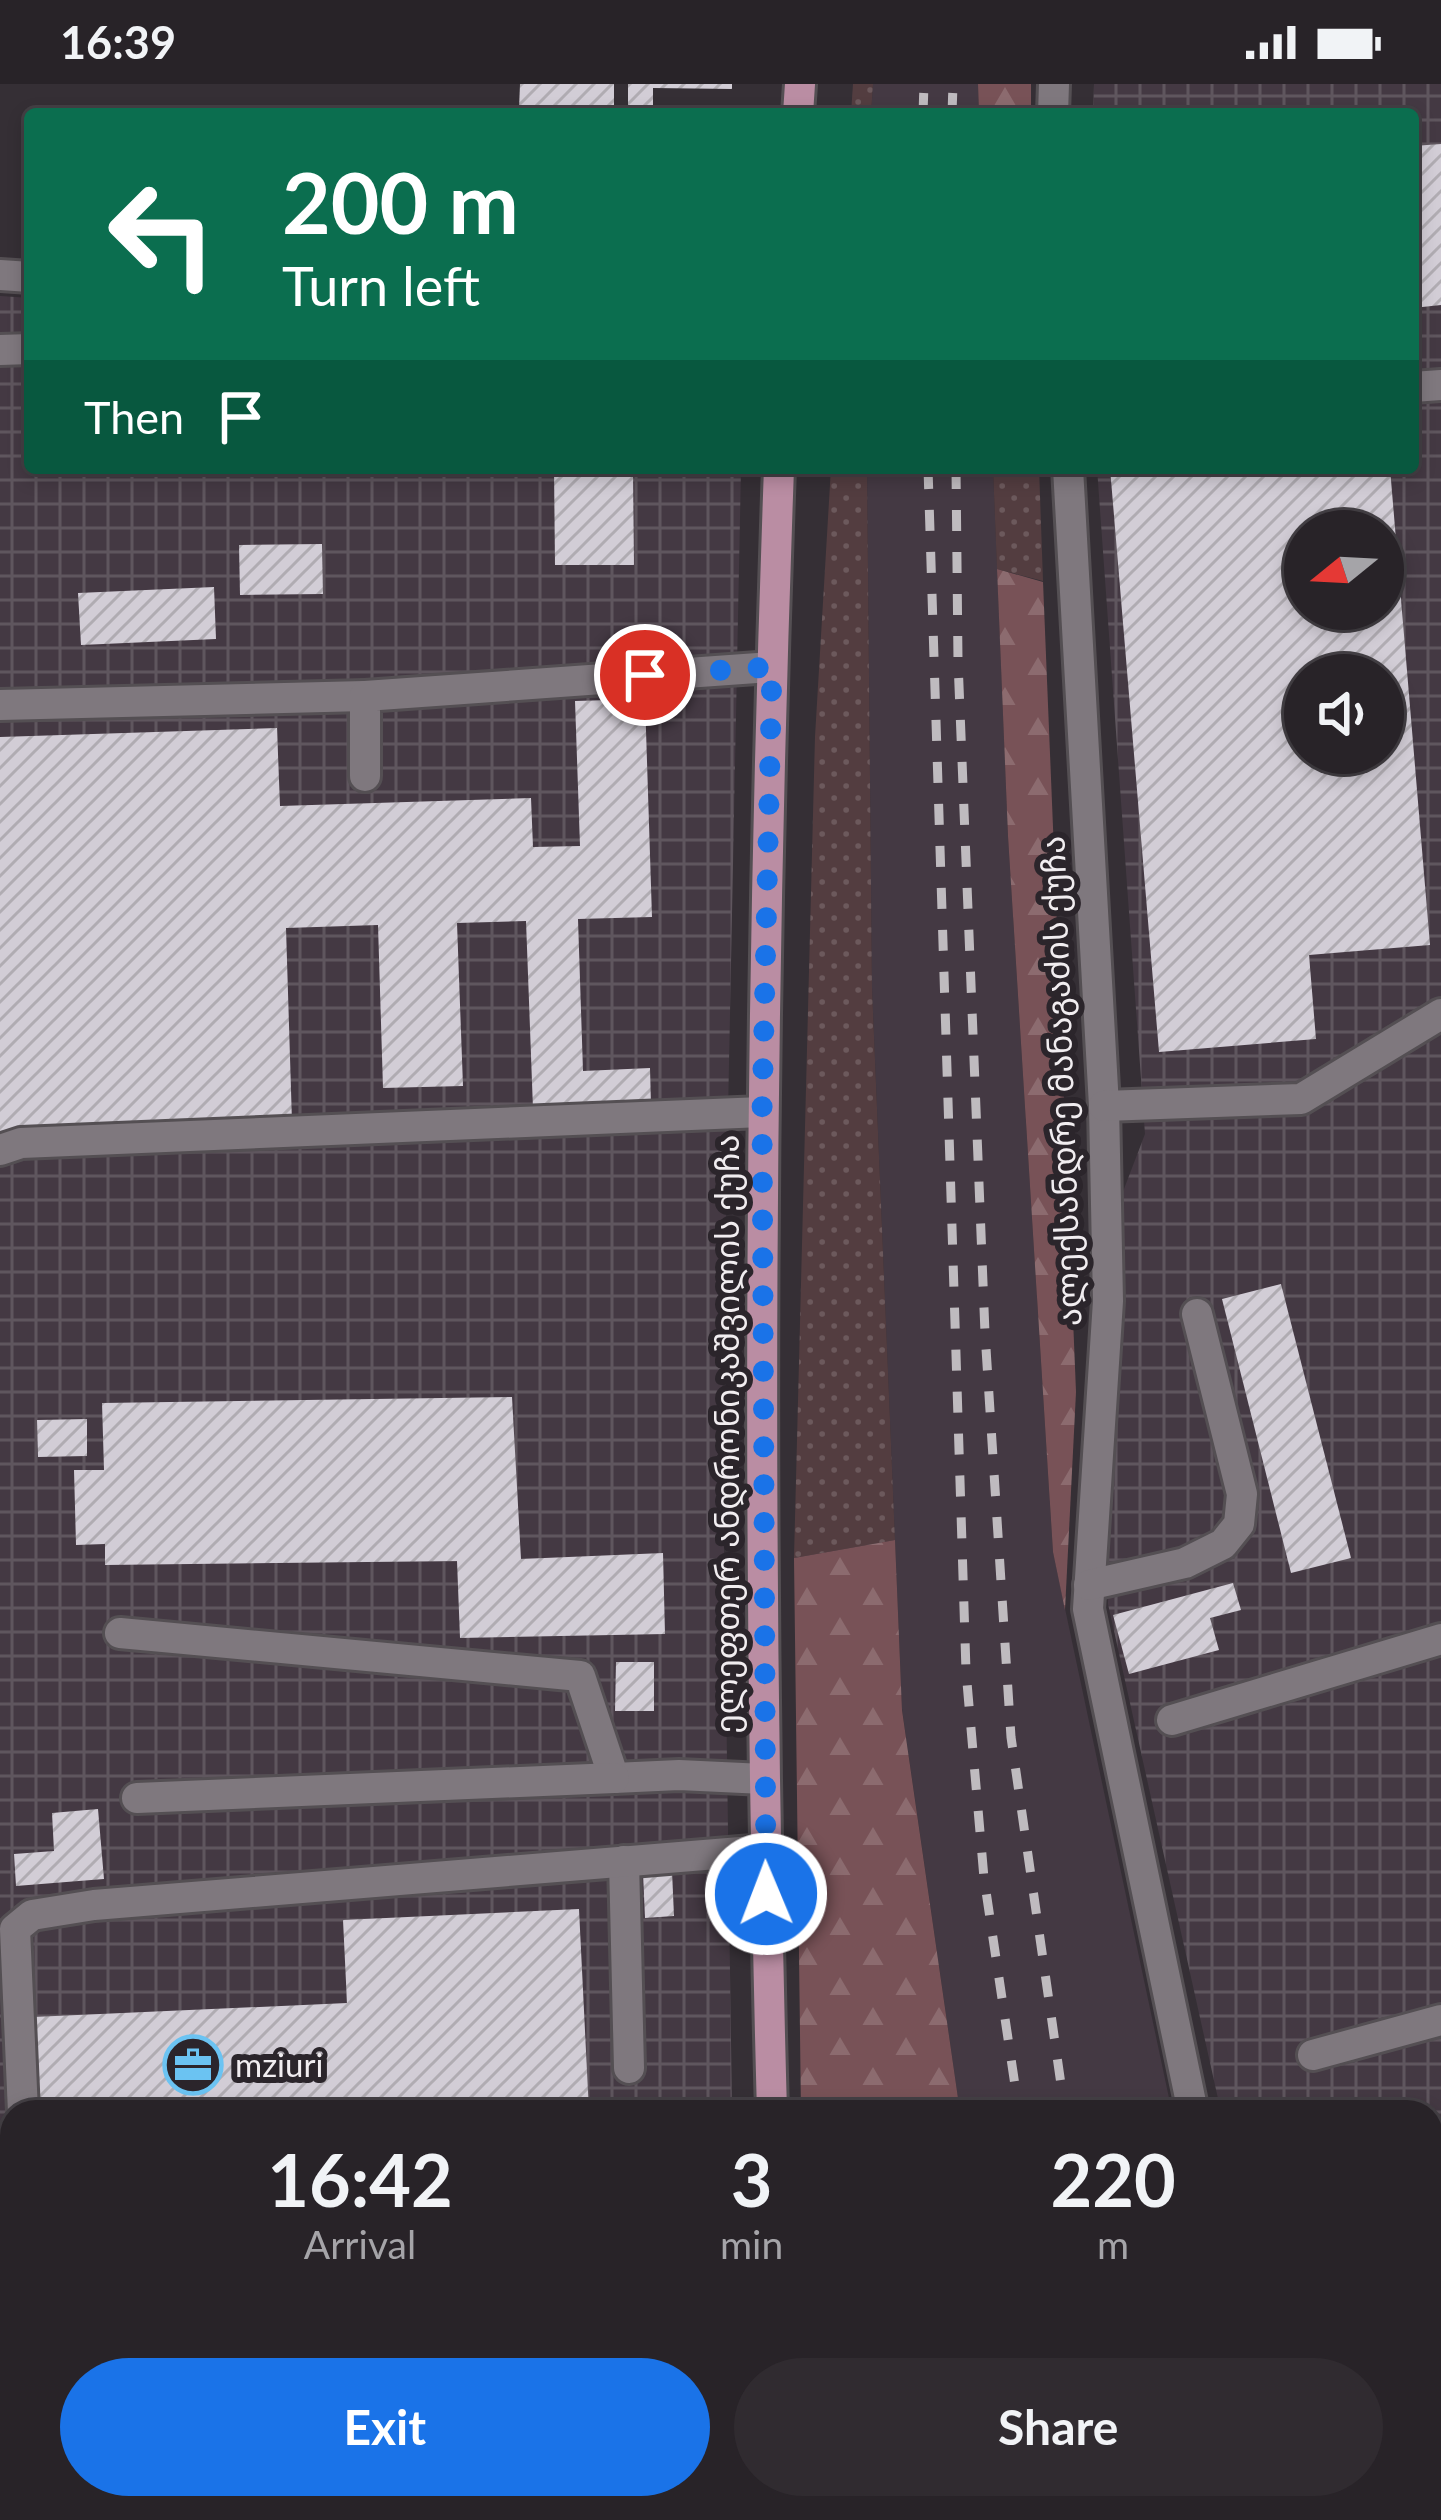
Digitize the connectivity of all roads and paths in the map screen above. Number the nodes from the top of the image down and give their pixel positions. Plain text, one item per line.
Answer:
1 (778, 474) edge
2 (1068, 474) edge
3 (772, 667) junction
4 (365, 696) junction
5 (0, 705) edge
6 (365, 776) dead end
7 (1441, 1014) edge
8 (1104, 1106) junction
9 (762, 1112) junction
10 (0, 1150) edge
11 (1197, 1314) dead end
12 (1089, 1585) junction
13 (120, 1633) dead end
14 (1441, 1639) edge
15 (1172, 1720) dead end
16 (614, 1778) junction
17 (764, 1779) junction
18 (137, 1798) dead end
19 (765, 1850) junction
20 (624, 1861) junction
21 (1441, 2020) edge
22 (1313, 2055) dead end
23 (628, 2068) dead end
24 (22, 2100) edge
25 (772, 2100) edge
26 (1190, 2100) edge

1 - 3 main road, ელეფთერ ანდრონიკაშვილის ქუჩა
2 - 8 street, ალექსანდრე მანაგაძის ქუჩა
3 - 4 street
3 - 9 main road, ელეფთერ ანდრონიკაშვილის ქუჩა
4 - 5 street
4 - 6 street
7 - 8 street
8 - 12 street, ალექსანდრე მანაგაძის ქუჩა
9 - 10 street
9 - 17 main road, ელეფთერ ანდრონიკაშვილის ქუჩა
11 - 12 street
12 - 26 street, ალექსანდრე მანაგაძის ქუჩა
13 - 16 street
14 - 15 street
16 - 17 street
16 - 18 street
17 - 19 main road, ელეფთერ ანდრონიკაშვილის ქუჩა
19 - 20 street
19 - 25 main road, ელეფთერ ანდრონიკაშვილის ქუჩა
20 - 23 street
20 - 24 street
21 - 22 street

